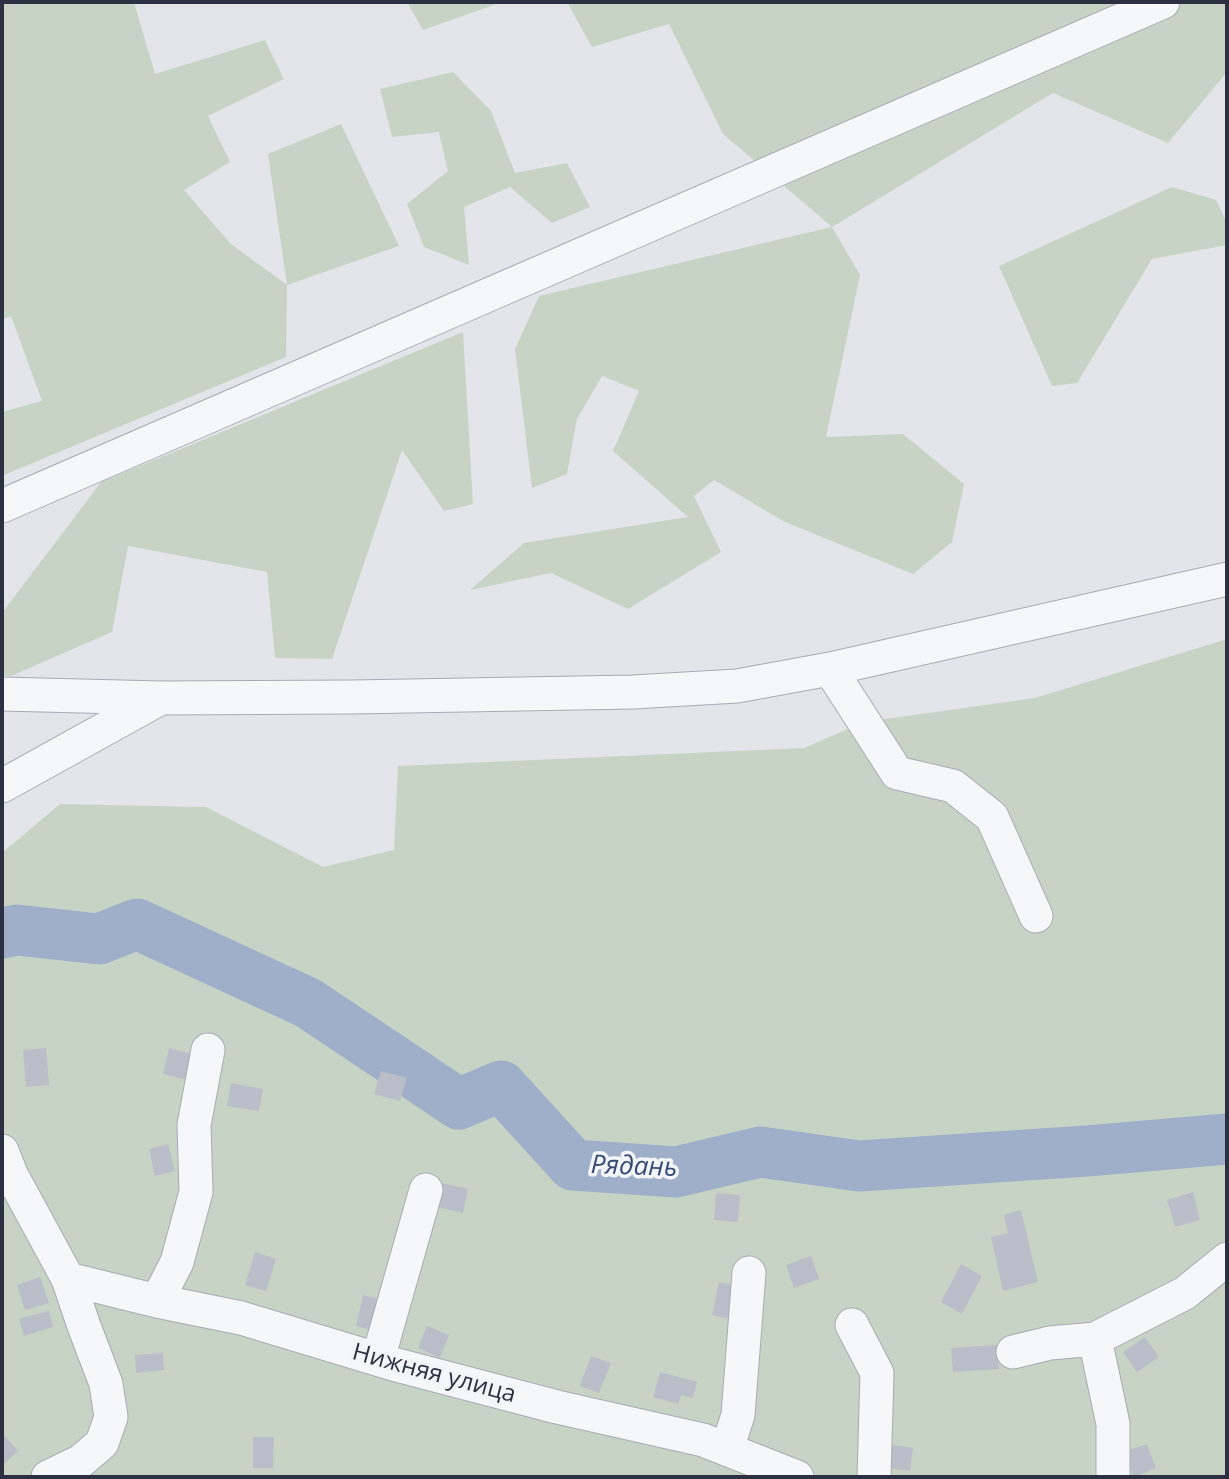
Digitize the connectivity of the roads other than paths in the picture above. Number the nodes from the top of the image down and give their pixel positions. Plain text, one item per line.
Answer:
1 (1163, 2) edge
2 (2, 506) edge
3 (1227, 579) edge
4 (830, 669) junction
5 (2, 694) edge
6 (161, 698) junction
7 (2, 786) edge
8 (1037, 916) dead end
9 (208, 1050) dead end
10 (2, 1151) edge
11 (426, 1190) dead end
12 (1227, 1259) edge
13 (749, 1273) dead end
14 (68, 1279) junction
15 (157, 1301) junction
16 (852, 1325) dead end
17 (1095, 1339) junction
18 (1013, 1352) dead end
19 (378, 1359) junction
20 (727, 1450) junction
21 (48, 1477) edge
22 (797, 1477) edge
23 (874, 1477) edge
24 (1114, 1477) edge

1 - 2 street
3 - 4 street
4 - 6 street
4 - 8 street
5 - 6 street
6 - 7 street
9 - 15 street
10 - 14 street
11 - 19 street
12 - 17 street
13 - 20 street
14 - 15 street, Нижняя улица
14 - 21 street
15 - 19 street, Нижняя улица
16 - 23 street
17 - 18 street
17 - 24 street
19 - 20 street, Нижняя улица
20 - 22 street, Нижняя улица

